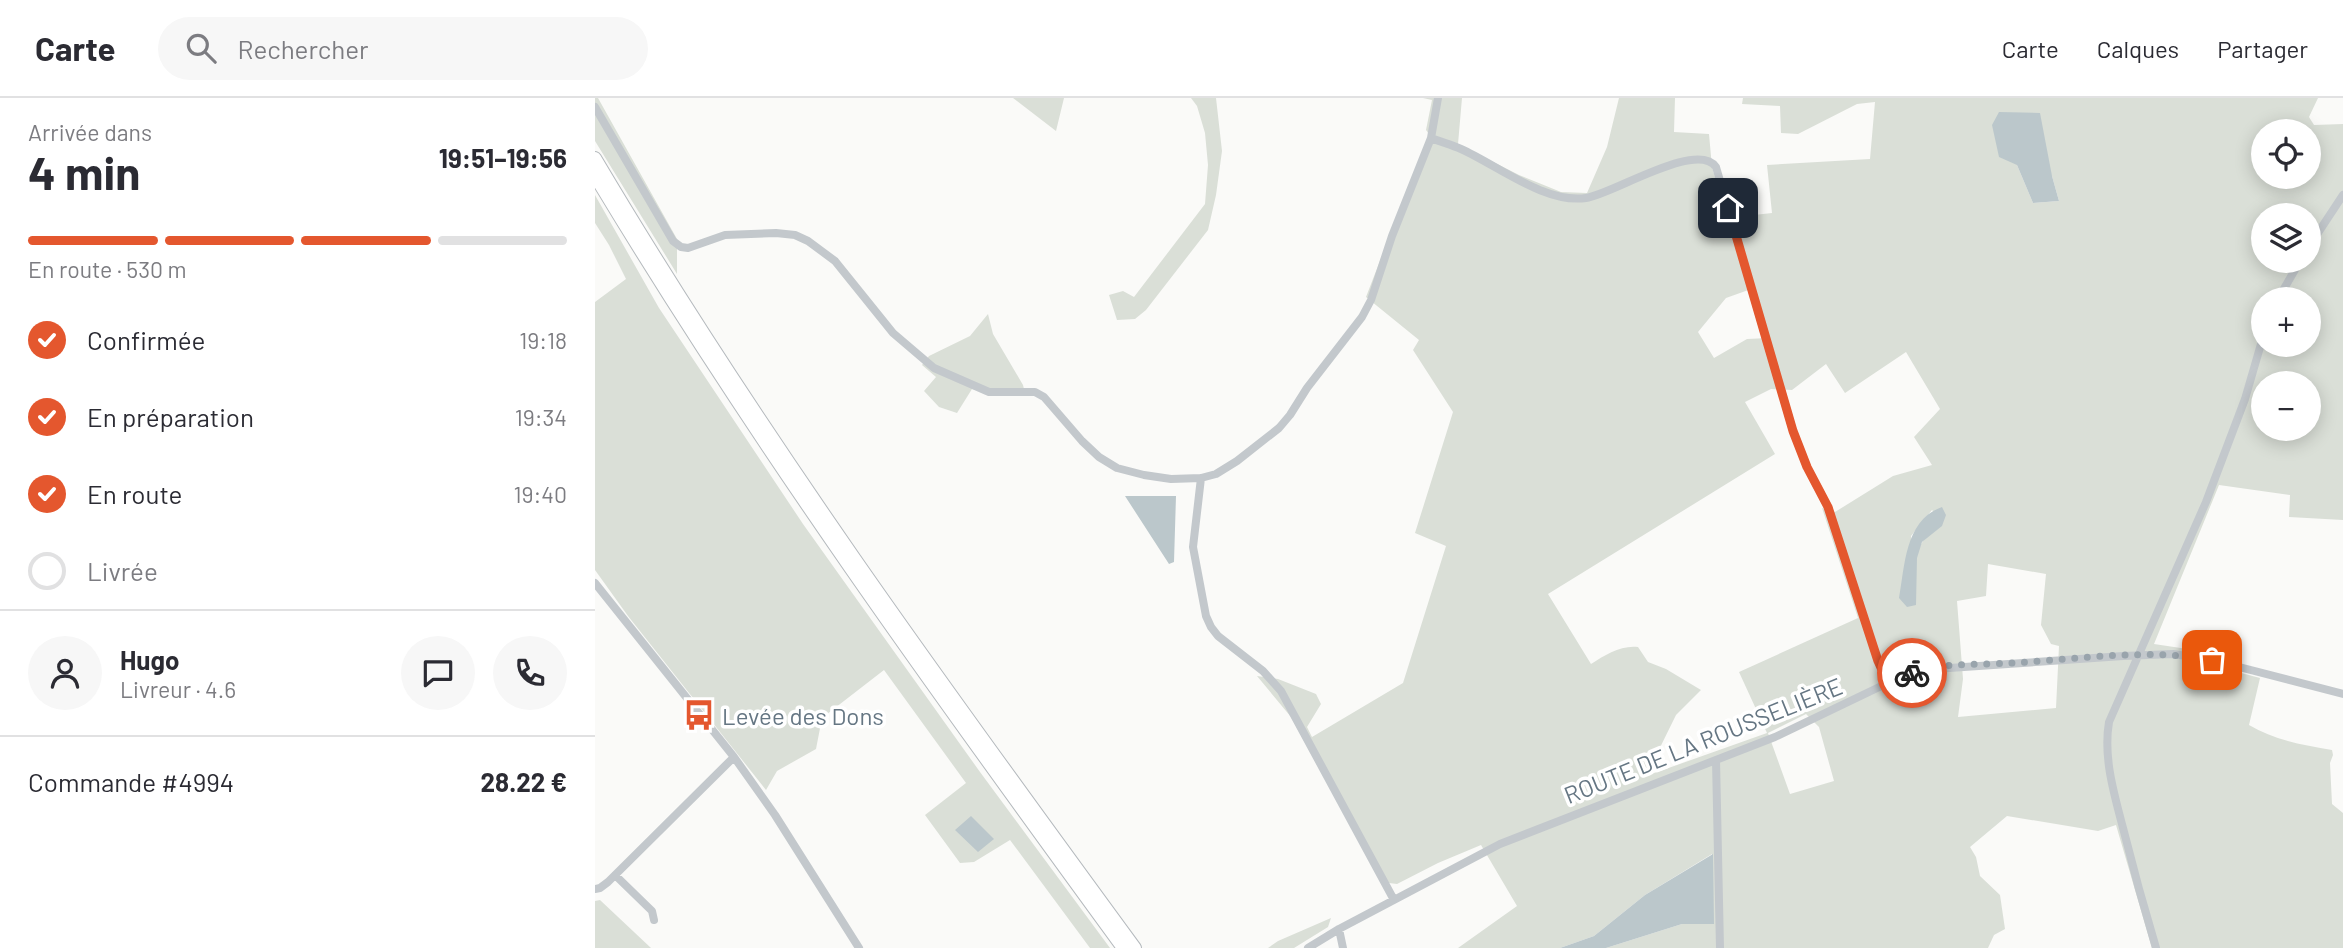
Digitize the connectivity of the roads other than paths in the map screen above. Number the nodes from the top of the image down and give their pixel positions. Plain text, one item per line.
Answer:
1 (1438, 98) edge
2 (595, 107) edge
3 (1431, 138) junction
4 (595, 158) edge
5 (595, 176) edge
6 (2343, 195) edge
7 (2321, 228) edge
8 (2257, 357) edge
9 (1201, 478) junction
10 (595, 583) edge
11 (2139, 655) junction
12 (1888, 683) junction
13 (2343, 694) edge
14 (734, 757) junction
15 (1716, 760) junction
16 (615, 875) junction
17 (595, 889) edge
18 (1394, 900) junction
19 (654, 920) dead end
20 (1339, 929) junction
21 (859, 948) edge
22 (1123, 948) edge
23 (1135, 948) edge
24 (1308, 948) edge
25 (1343, 948) edge
26 (1720, 948) edge
27 (2157, 948) edge

1 - 3 street
2 - 9 street
3 - 9 street
3 - 12 street
4 - 23 highway
5 - 22 highway
6 - 7 street
8 - 11 street
9 - 18 street
10 - 14 street
11 - 12 street, ROUTE DE LA ROUSSELIÈRE
11 - 13 street, ROUTE DE LA ROUSSELIÈRE
11 - 27 street
12 - 15 street, ROUTE DE LA ROUSSELIÈRE
14 - 16 street
14 - 21 street
15 - 18 street, ROUTE DE LA ROUSSELIÈRE
15 - 26 street
16 - 17 street
16 - 19 street
18 - 20 street, ROUTE DE LA ROUSSELIÈRE
20 - 24 street, ROUTE DE LA ROUSSELIÈRE
20 - 25 street

